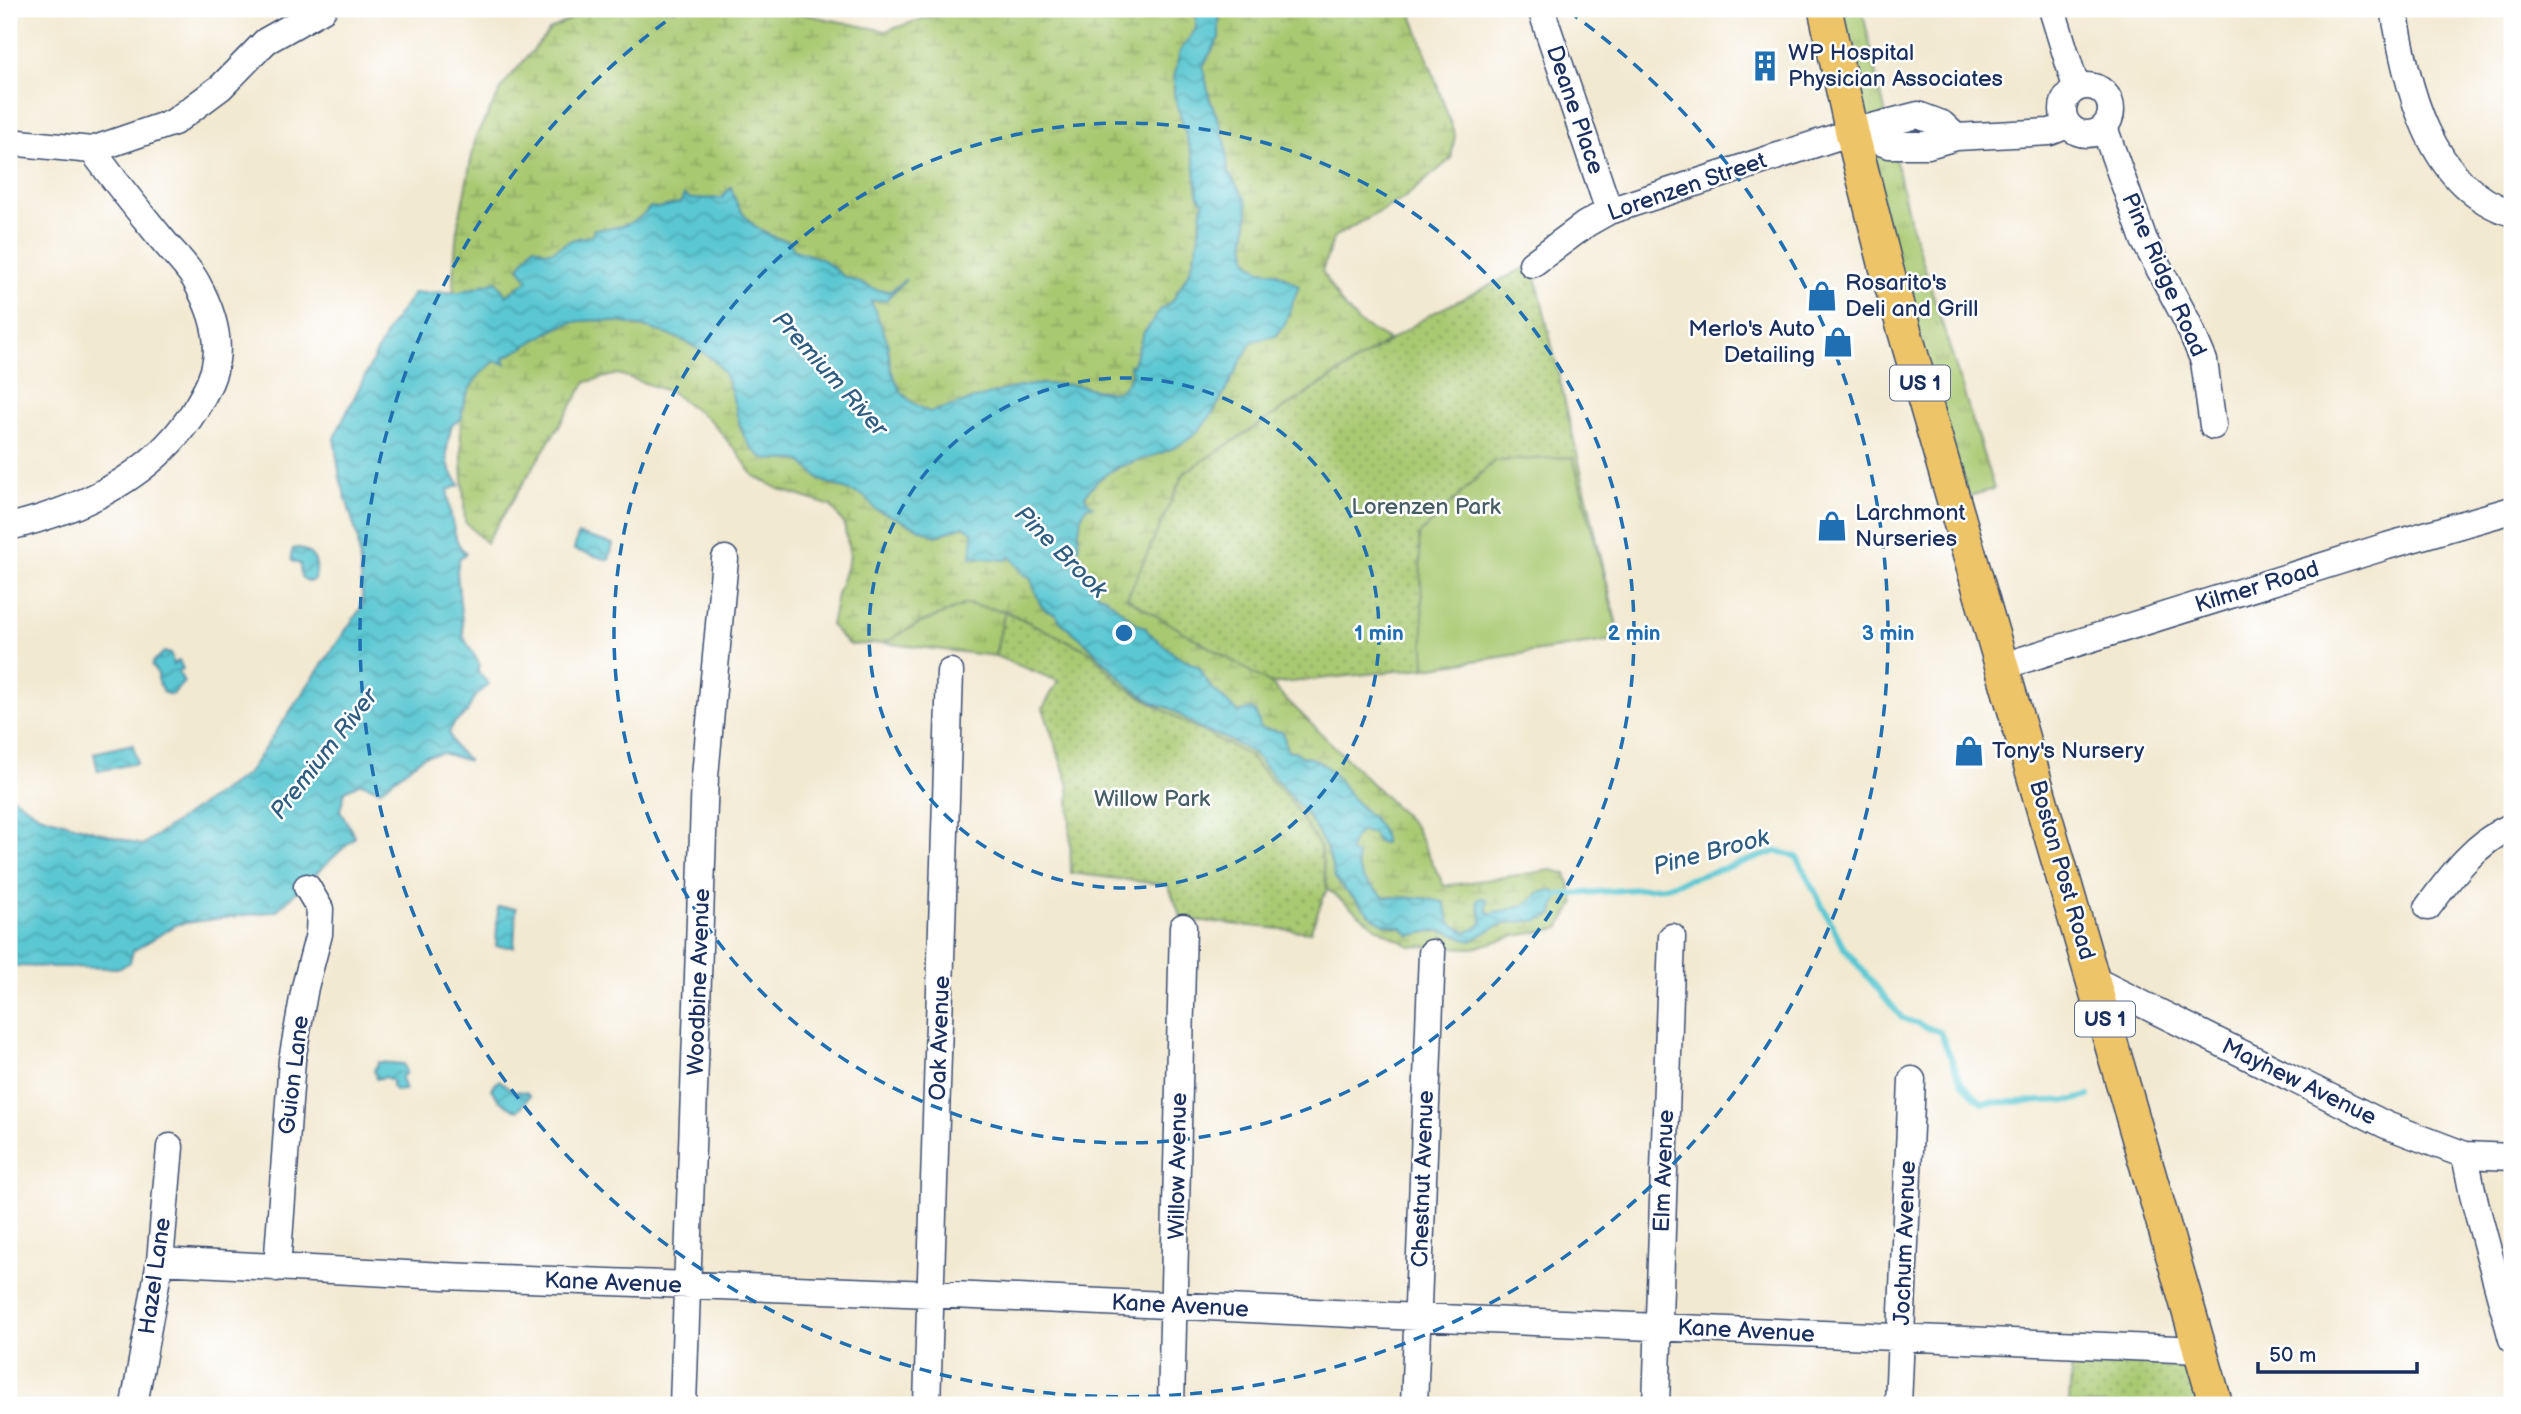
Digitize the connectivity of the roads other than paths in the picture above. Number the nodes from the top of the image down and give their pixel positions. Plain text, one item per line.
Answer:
1 (323, 9) edge
2 (1541, 9) edge
3 (1825, 9) edge
4 (2052, 9) edge
5 (2393, 9) edge
6 (2077, 87) junction
7 (2068, 125) junction
8 (2104, 127) junction
9 (1852, 132) junction
10 (9, 142) edge
11 (92, 150) junction
12 (1609, 211) junction
13 (2512, 213) edge
14 (1532, 264) dead end
15 (2213, 426) dead end
16 (2512, 510) edge
17 (9, 527) edge
18 (725, 559) dead end
19 (2003, 666) junction
20 (950, 672) dead end
21 (2512, 826) edge
22 (307, 887) dead end
23 (2428, 907) dead end
24 (1183, 927) dead end
25 (1672, 937) dead end
26 (1432, 953) dead end
27 (2094, 980) junction
28 (1912, 1080) dead end
29 (170, 1147) dead end
30 (2465, 1155) junction
31 (2512, 1157) edge
32 (160, 1261) junction
33 (277, 1268) junction
34 (689, 1286) junction
35 (932, 1294) junction
36 (1175, 1306) junction
37 (1418, 1317) junction
38 (1659, 1327) junction
39 (1901, 1338) junction
40 (2512, 1339) edge
41 (2200, 1350) junction
42 (134, 1405) edge
43 (684, 1405) edge
44 (928, 1405) edge
45 (1171, 1405) edge
46 (1414, 1405) edge
47 (1656, 1405) edge
48 (1898, 1405) edge
49 (2216, 1405) edge

1 - 11 street
2 - 12 street, Deane Place
3 - 9 main road, Boston Post Road / US 1
4 - 6 street
5 - 13 street
6 - 7 street
6 - 8 street, Pine Ridge Road
7 - 8 street
7 - 9 street
8 - 15 street, Pine Ridge Road
9 - 12 street, Lorenzen Street
9 - 19 main road, Boston Post Road / US 1
10 - 11 street
11 - 17 street
12 - 14 street, Lorenzen Street
16 - 19 street, Kilmer Road
18 - 34 street, Woodbine Avenue
19 - 27 main road, Boston Post Road / US 1
20 - 35 street, Oak Avenue
21 - 23 street
22 - 33 street, Guion Lane
24 - 36 street, Willow Avenue
25 - 38 street, Elm Avenue
26 - 37 street, Chestnut Avenue
27 - 30 street, Mayhew Avenue
27 - 41 main road, Boston Post Road / US 1
28 - 39 street, Jochum Avenue
29 - 32 street, Hazel Lane
30 - 31 street, Mayhew Avenue
30 - 40 street
32 - 33 street, Kane Avenue
32 - 42 street, Hazel Lane
33 - 34 street, Kane Avenue
34 - 35 street, Kane Avenue
34 - 43 street, Woodbine Avenue
35 - 36 street, Kane Avenue
35 - 44 street, Oak Avenue
36 - 37 street, Kane Avenue
36 - 45 street, Willow Avenue
37 - 38 street, Kane Avenue
37 - 46 street, Chestnut Avenue
38 - 39 street, Kane Avenue
38 - 47 street, Elm Avenue
39 - 41 street, Kane Avenue
39 - 48 street, Jochum Avenue
41 - 49 main road, Boston Post Road / US 1

